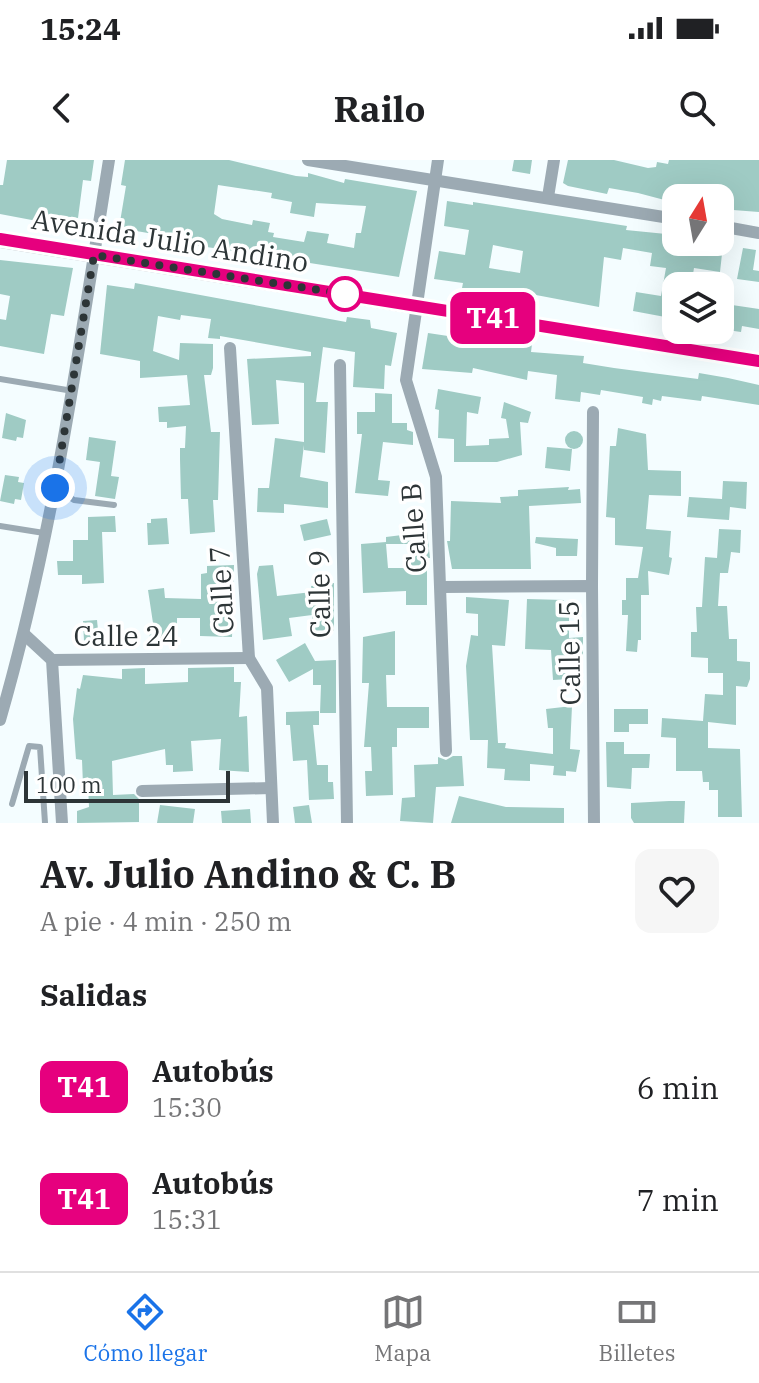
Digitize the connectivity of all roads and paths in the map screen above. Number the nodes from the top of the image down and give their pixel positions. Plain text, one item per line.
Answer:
1 (109, 160) edge
2 (308, 160) edge
3 (438, 160) edge
4 (554, 160) edge
5 (435, 179) junction
6 (548, 197) junction
7 (662, 217) edge
8 (734, 229) edge
9 (759, 233) edge
10 (0, 240) edge
11 (94, 255) junction
12 (417, 306) junction
13 (230, 348) dead end
14 (759, 361) edge
15 (340, 365) dead end
16 (0, 379) edge
17 (73, 391) junction
18 (593, 412) dead end
19 (55, 488) junction
20 (114, 505) dead end
21 (0, 526) edge
22 (47, 534) junction
23 (592, 586) junction
24 (442, 587) junction
25 (25, 635) junction
26 (249, 658) junction
27 (52, 660) junction
28 (0, 720) edge
29 (446, 751) dead end
30 (271, 788) junction
31 (142, 791) dead end
32 (12, 804) dead end
33 (45, 823) edge
34 (62, 823) edge
35 (273, 823) edge
36 (347, 823) edge
37 (594, 823) edge

1 - 11 street
2 - 5 street
3 - 5 street, Calle B
4 - 6 street
5 - 6 street
5 - 12 street, Calle B
6 - 7 street
8 - 9 street
10 - 11 street, Avenida Julio Andino
11 - 12 street, Avenida Julio Andino
11 - 17 street
12 - 14 street, Avenida Julio Andino
12 - 24 street, Calle B
13 - 26 street, Calle 7
15 - 36 street, Calle 9
16 - 17 lane
17 - 19 street
18 - 23 street
19 - 20 lane
19 - 22 street
21 - 22 lane
22 - 25 street
23 - 24 street, Calle 15
23 - 37 street, Calle 15
24 - 29 street, Calle B
25 - 27 street
25 - 28 street
26 - 27 street, Calle 24
26 - 30 street, Calle 7
27 - 34 street
30 - 31 street
30 - 35 street, Calle 7
32 - 33 lane

